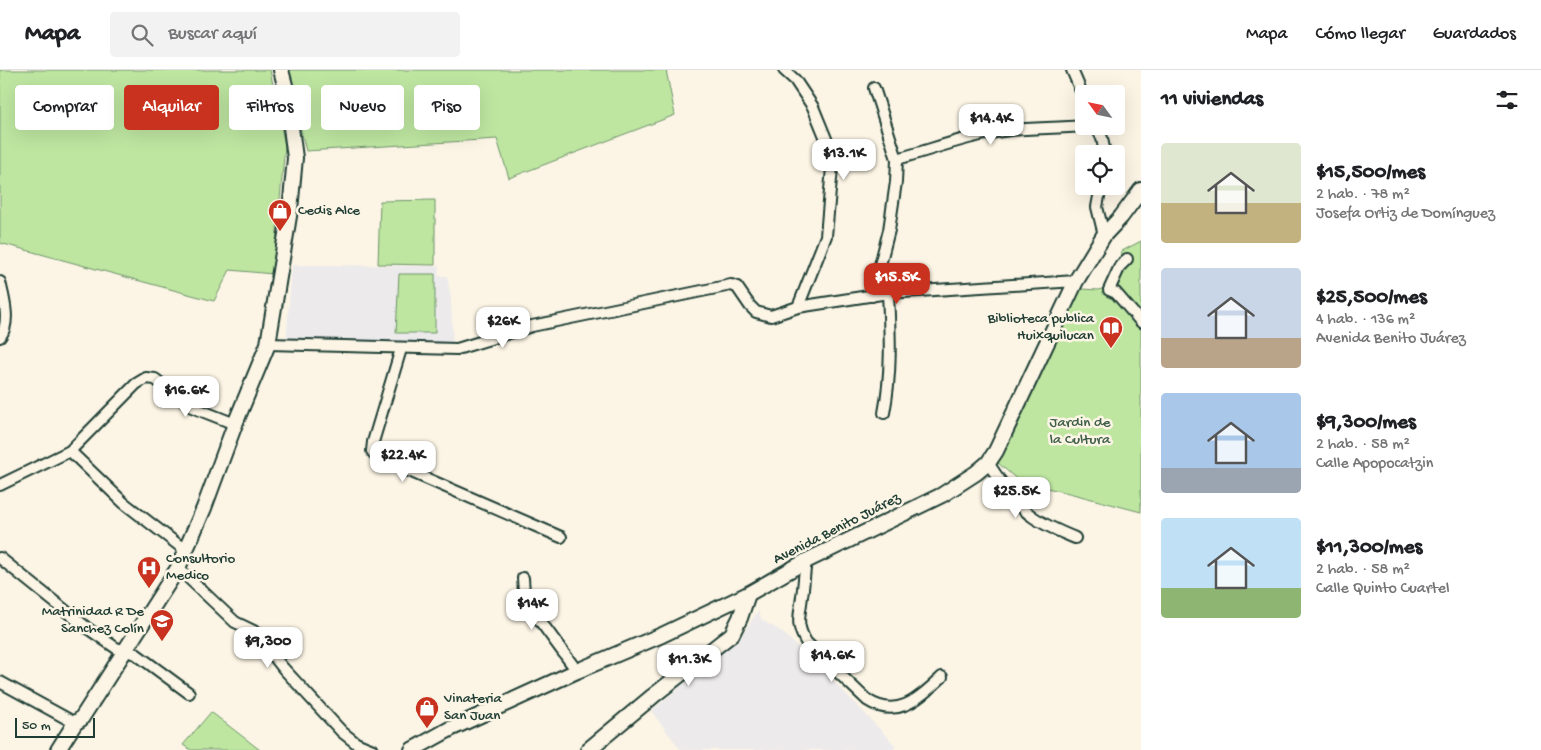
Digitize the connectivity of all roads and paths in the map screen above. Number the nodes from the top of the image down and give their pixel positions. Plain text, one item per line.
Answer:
1 (281, 70) edge
2 (784, 70) edge
3 (1072, 70) edge
4 (1078, 85) edge
5 (874, 88) dead end
6 (1075, 127) edge
7 (897, 159) junction
8 (1141, 190) edge
9 (1100, 195) edge
10 (1104, 235) junction
11 (1127, 259) dead end
12 (1076, 281) junction
13 (0, 282) edge
14 (888, 293) junction
15 (872, 296) junction
16 (798, 307) junction
17 (1141, 322) edge
18 (0, 338) edge
19 (268, 344) junction
20 (401, 349) junction
21 (884, 413) dead end
22 (235, 424) junction
23 (70, 452) junction
24 (988, 462) junction
25 (0, 485) edge
26 (561, 537) dead end
27 (1075, 538) dead end
28 (185, 550) junction
29 (0, 558) edge
30 (806, 561) junction
31 (178, 568) junction
32 (524, 578) dead end
33 (748, 594) junction
34 (126, 651) junction
35 (577, 671) junction
36 (942, 677) dead end
37 (0, 682) edge
38 (189, 693) dead end
39 (75, 723) junction
40 (58, 750) edge
41 (373, 750) edge
42 (412, 750) edge
43 (588, 750) edge

1 - 19 main road
2 - 16 street
3 - 4 street
5 - 7 street
6 - 7 street
7 - 15 street
8 - 10 main road, Avenida Benito Juárez
9 - 10 street
10 - 12 main road, Avenida Benito Juárez
11 - 17 street
12 - 14 street
12 - 24 main road, Avenida Benito Juárez
13 - 18 street
14 - 15 street
14 - 21 street
15 - 16 street
16 - 20 street
19 - 20 street
19 - 22 main road
20 - 26 street
22 - 23 street
22 - 28 main road
23 - 25 street
23 - 28 street
24 - 27 street
24 - 30 main road, Avenida Benito Juárez
28 - 31 main road
29 - 34 street
30 - 33 main road, Avenida Benito Juárez
30 - 36 street
31 - 34 main road
31 - 41 street
32 - 35 street
33 - 35 main road, Avenida Benito Juárez
33 - 43 main road
34 - 38 street
34 - 39 main road
35 - 42 main road, Avenida Benito Juárez
37 - 39 street
39 - 40 main road

